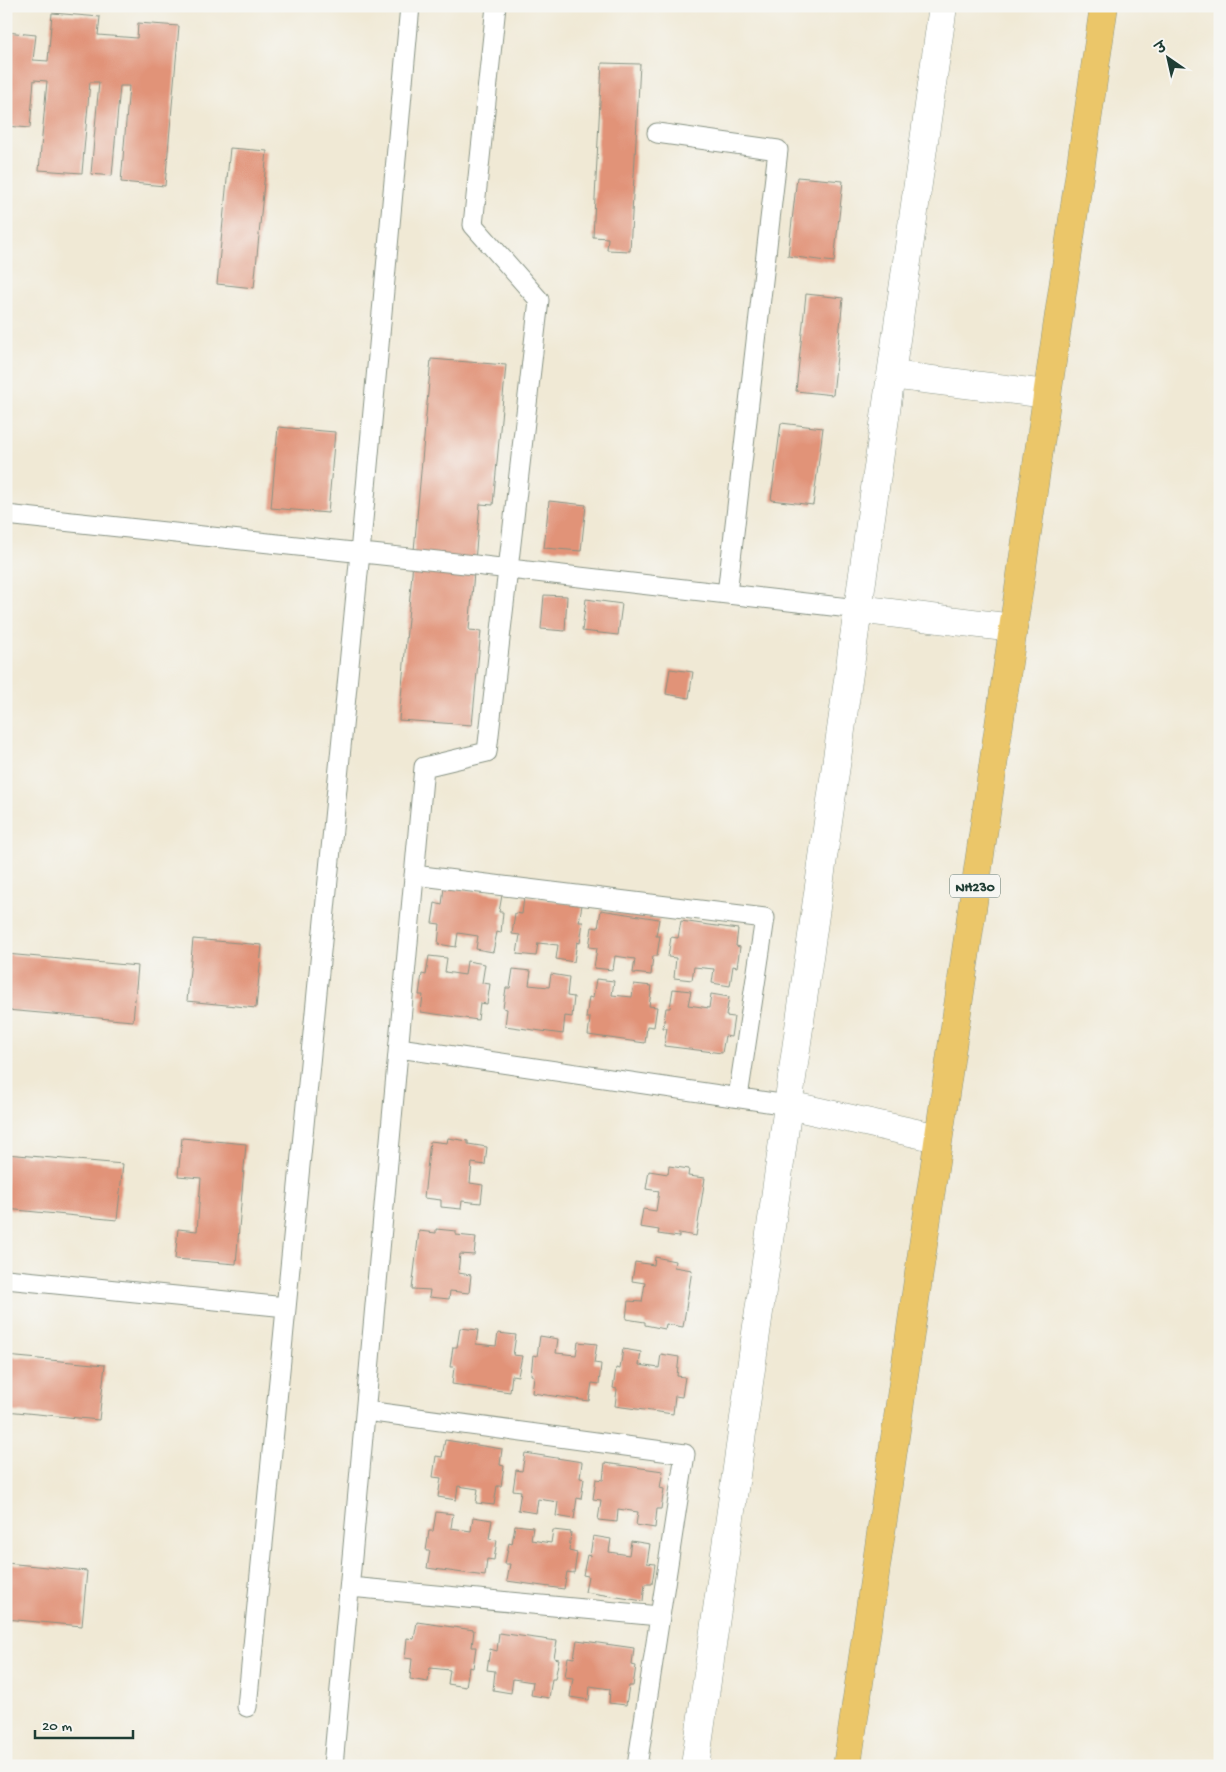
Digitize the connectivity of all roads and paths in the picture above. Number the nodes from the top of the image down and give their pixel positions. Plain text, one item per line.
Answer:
1 (410, 6) edge
2 (496, 6) edge
3 (943, 6) edge
4 (1104, 6) edge
5 (657, 133) dead end
6 (891, 375) junction
7 (1047, 394) junction
8 (6, 515) edge
9 (360, 553) junction
10 (508, 569) junction
11 (727, 594) junction
12 (858, 609) junction
13 (1013, 628) junction
14 (414, 875) junction
15 (400, 1048) junction
16 (738, 1097) junction
17 (788, 1105) junction
18 (938, 1138) junction
19 (6, 1279) edge
20 (286, 1307) junction
21 (366, 1411) junction
22 (350, 1587) junction
23 (659, 1616) junction
24 (247, 1707) dead end
25 (333, 1766) edge
26 (637, 1766) edge
27 (695, 1766) edge
28 (847, 1766) edge

1 - 9 lane
2 - 10 lane
3 - 6 street
4 - 7 highway, NH230
5 - 11 lane
6 - 7 street
6 - 12 street
7 - 13 highway, NH230
8 - 9 lane
9 - 10 lane
9 - 20 lane
10 - 11 lane
10 - 14 lane
11 - 12 lane
12 - 13 street
12 - 17 street
13 - 18 highway, NH230
14 - 15 lane
14 - 16 lane
15 - 16 lane
15 - 21 lane
16 - 17 lane
17 - 18 street
17 - 27 street
18 - 28 highway, NH230
19 - 20 lane
20 - 24 lane
21 - 22 lane
21 - 23 lane
22 - 23 lane
22 - 25 lane
23 - 26 lane

